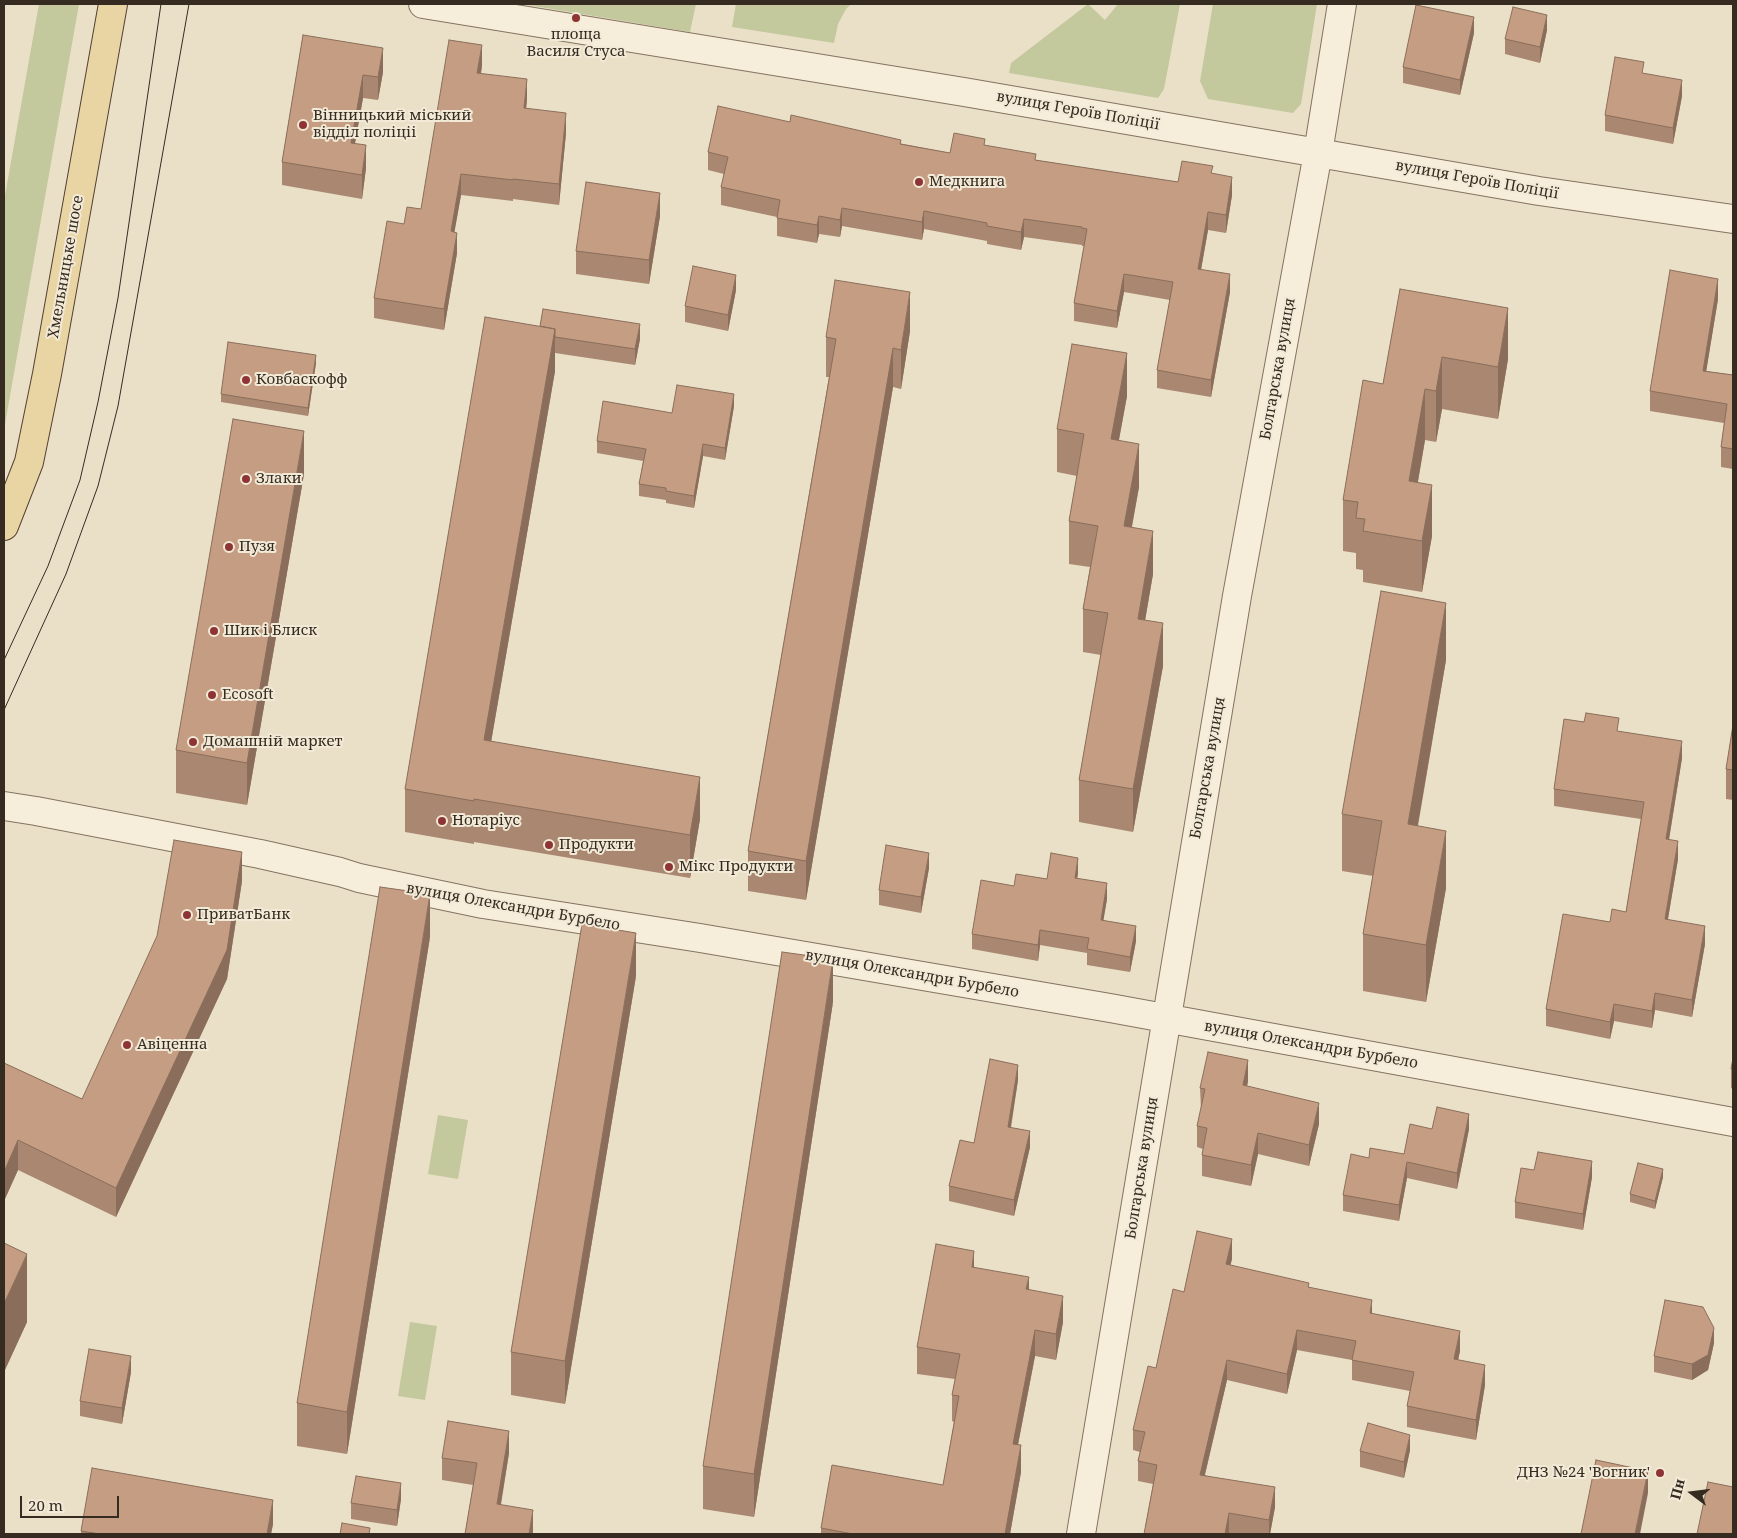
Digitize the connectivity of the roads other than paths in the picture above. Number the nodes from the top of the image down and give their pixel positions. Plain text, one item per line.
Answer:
1 (113, 4) edge
2 (423, 4) edge
3 (1342, 4) edge
4 (1318, 153) junction
5 (1733, 219) edge
6 (4, 526) edge
7 (4, 806) edge
8 (1166, 1018) junction
9 (1733, 1122) edge
10 (1081, 1534) edge

1 - 6 main road, Хмельницьке шосе
2 - 4 street, вулиця Героїв Поліції
3 - 4 street, Болгарська вулиця
4 - 5 street, вулиця Героїв Поліції
4 - 8 street, Болгарська вулиця
7 - 8 street, вулиця Олександри Бурбело
8 - 9 street, вулиця Олександри Бурбело
8 - 10 street, Болгарська вулиця

